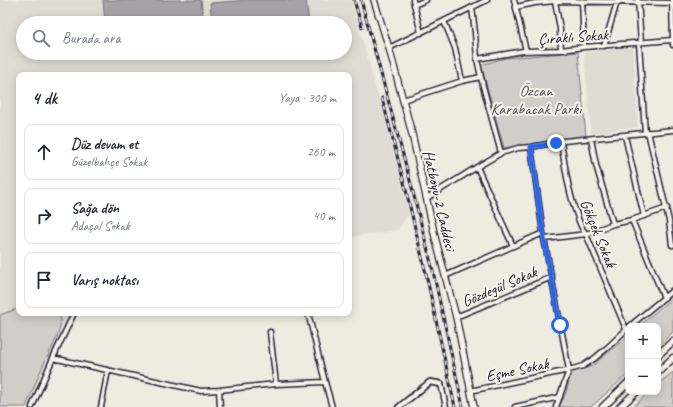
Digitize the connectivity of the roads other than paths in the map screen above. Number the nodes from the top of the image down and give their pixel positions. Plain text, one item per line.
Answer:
1 (374, 0) edge
2 (426, 0) edge
3 (487, 0) edge
4 (514, 0) edge
5 (568, 0) edge
6 (596, 0) edge
7 (555, 1) junction
8 (582, 1) junction
9 (638, 1) edge
10 (414, 2) edge
11 (616, 2) junction
12 (672, 2) edge
13 (472, 7) junction
14 (516, 7) junction
15 (444, 21) junction
16 (421, 33) junction
17 (672, 40) edge
18 (640, 43) junction
19 (673, 45) edge
20 (604, 46) junction
21 (584, 47) junction
22 (388, 48) junction
23 (561, 50) junction
24 (526, 51) junction
25 (477, 59) junction
26 (481, 77) junction
27 (462, 81) junction
28 (403, 100) junction
29 (673, 130) edge
30 (646, 133) junction
31 (625, 136) junction
32 (591, 139) junction
33 (561, 142) junction
34 (531, 147) junction
35 (501, 153) junction
36 (477, 166) junction
37 (427, 198) junction
38 (666, 208) junction
39 (644, 216) junction
40 (632, 220) junction
41 (671, 220) edge
42 (613, 224) junction
43 (543, 233) junction
44 (586, 234) junction
45 (545, 239) junction
46 (672, 245) edge
47 (512, 246) junction
48 (445, 276) junction
49 (552, 277) junction
50 (673, 290) edge
51 (664, 298) junction
52 (73, 316) edge
53 (309, 316) edge
54 (456, 317) junction
55 (626, 323) edge
56 (633, 323) edge
57 (625, 330) edge
58 (270, 332) dead end
59 (673, 341) edge
60 (661, 352) edge
61 (53, 358) junction
62 (672, 360) edge
63 (661, 369) edge
64 (108, 370) junction
65 (569, 370) junction
66 (325, 382) junction
67 (276, 384) junction
68 (441, 384) joint
69 (625, 386) edge
70 (219, 390) junction
71 (470, 391) junction
72 (633, 395) edge
73 (560, 397) junction
74 (32, 407) edge
75 (101, 407) edge
76 (220, 407) edge
77 (332, 407) edge
78 (399, 407) edge
79 (446, 407) edge
80 (474, 407) edge
81 (515, 407) edge
82 (556, 407) edge
83 (603, 407) edge
84 (620, 407) edge

1 - 22 main road, Hatboyu-2 Caddesi
2 - 10 street
3 - 13 street
4 - 14 street
5 - 7 street
5 - 8 street
6 - 8 street
6 - 11 street
7 - 14 street
7 - 23 street
8 - 21 street
9 - 11 street
9 - 12 street
9 - 18 street
10 - 16 street
11 - 20 street
12 - 17 street
13 - 15 street
13 - 25 street
14 - 24 street
15 - 16 street
15 - 27 street
16 - 22 street
17 - 18 street, Çıraklı Sokak
17 - 19 street
18 - 20 street, Çıraklı Sokak
18 - 30 street
20 - 21 street, Çıraklı Sokak
21 - 23 street, Çıraklı Sokak
22 - 28 main road, Hatboyu-2 Caddesi
23 - 24 street, Çıraklı Sokak
24 - 25 street, Çıraklı Sokak
25 - 26 street
26 - 27 street
26 - 35 street
27 - 28 street
28 - 37 main road, Hatboyu-2 Caddesi
29 - 30 street
30 - 31 street
30 - 38 street
31 - 32 street
31 - 39 street
32 - 33 street
32 - 42 street
33 - 34 street
33 - 44 street, Gökçek Sokak
34 - 35 street
34 - 43 street
35 - 36 street
36 - 37 street
36 - 47 street
37 - 48 main road, Hatboyu-2 Caddesi
38 - 39 street
38 - 41 street
39 - 40 street
40 - 42 street
40 - 51 street
41 - 46 street
42 - 44 street
43 - 45 street
43 - 47 street
44 - 45 street
44 - 55 street, Gökçek Sokak
45 - 49 street
47 - 48 street
48 - 54 main road, Hatboyu-2 Caddesi
49 - 54 street, Gözdegül Sokak
49 - 65 street
50 - 51 street, Eşme Sokak
51 - 56 street, Eşme Sokak
52 - 61 street
53 - 66 street
54 - 71 main road, Hatboyu-2 Caddesi
57 - 65 street, Eşme Sokak
58 - 67 street
59 - 60 highway
61 - 64 street
61 - 74 street
62 - 63 highway
64 - 70 street
64 - 75 street
65 - 71 street, Eşme Sokak
65 - 73 street
66 - 67 street
66 - 77 street
67 - 70 street
68 - 78 street
68 - 79 street
69 - 83 highway
70 - 76 street
71 - 80 main road, Hatboyu-2 Caddesi
72 - 84 highway
73 - 81 street
73 - 82 street

